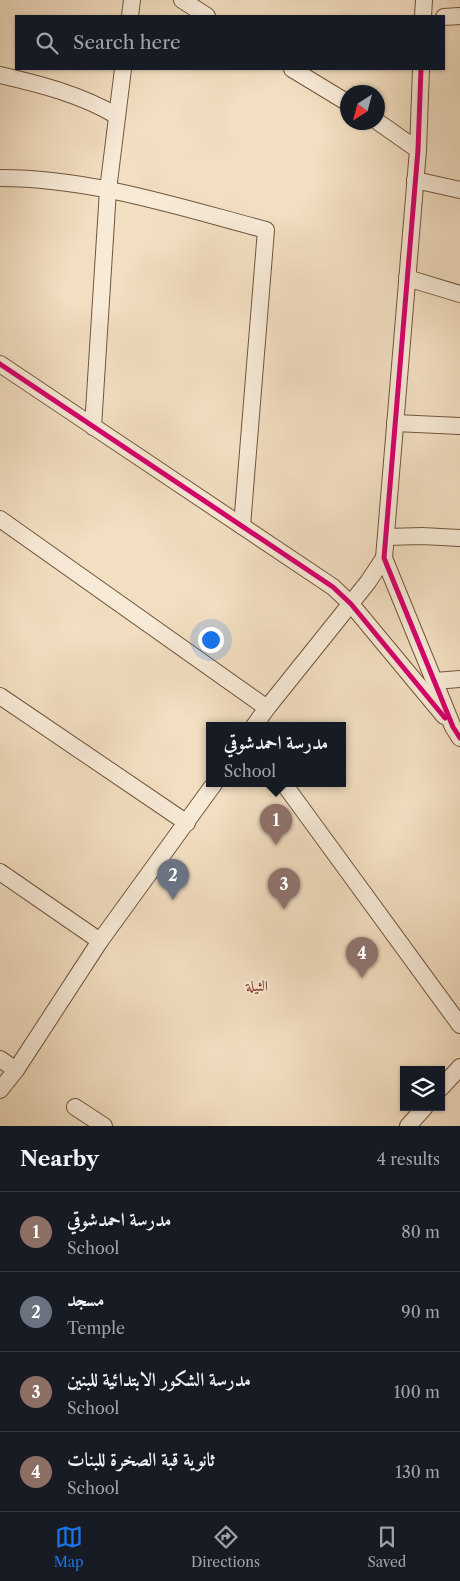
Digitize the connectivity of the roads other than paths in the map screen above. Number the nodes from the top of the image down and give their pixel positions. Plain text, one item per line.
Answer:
1 (132, 0) edge
2 (182, 0) edge
3 (424, 0) edge
4 (130, 15) edge
5 (205, 15) edge
6 (423, 15) edge
7 (460, 16) edge
8 (445, 17) edge
9 (123, 70) edge
10 (294, 70) edge
11 (421, 70) edge
12 (0, 75) edge
13 (340, 98) edge
14 (117, 116) junction
15 (385, 127) edge
16 (418, 150) junction
17 (0, 178) edge
18 (416, 180) junction
19 (108, 190) junction
20 (460, 190) edge
21 (407, 278) junction
22 (460, 294) edge
23 (0, 364) edge
24 (395, 423) junction
25 (460, 426) edge
26 (93, 427) junction
27 (0, 518) edge
28 (242, 526) junction
29 (386, 537) junction
30 (460, 538) edge
31 (384, 558) junction
32 (351, 604) junction
33 (460, 680) edge
34 (435, 681) junction
35 (0, 696) edge
36 (267, 708) junction
37 (257, 722) edge
38 (457, 733) edge
39 (212, 787) edge
40 (286, 787) edge
41 (187, 823) junction
42 (0, 872) edge
43 (100, 941) junction
44 (460, 1025) edge
45 (0, 1059) edge
46 (16, 1070) junction
47 (459, 1070) edge
48 (445, 1084) edge
49 (0, 1090) edge
50 (75, 1107) dead end
51 (421, 1111) edge
52 (104, 1126) edge
53 (408, 1126) edge

1 - 4 street
2 - 5 street
3 - 6 street
7 - 8 street
9 - 14 street
10 - 13 street
11 - 16 street
12 - 14 street
14 - 19 street
15 - 16 street
16 - 18 street
17 - 19 street
18 - 20 street
18 - 21 street
19 - 26 street
19 - 28 street
21 - 22 street
21 - 24 street
23 - 26 street
24 - 25 street
24 - 29 street
26 - 28 street
27 - 36 street
28 - 32 street
29 - 30 street
29 - 31 street
31 - 32 street
31 - 34 street
32 - 36 street
32 - 38 street
33 - 34 street
34 - 38 street
35 - 41 street
36 - 37 street
39 - 41 street
40 - 44 street
41 - 43 street
42 - 43 street
43 - 46 street
45 - 46 street
46 - 49 street
47 - 48 street
50 - 52 street
51 - 53 street

